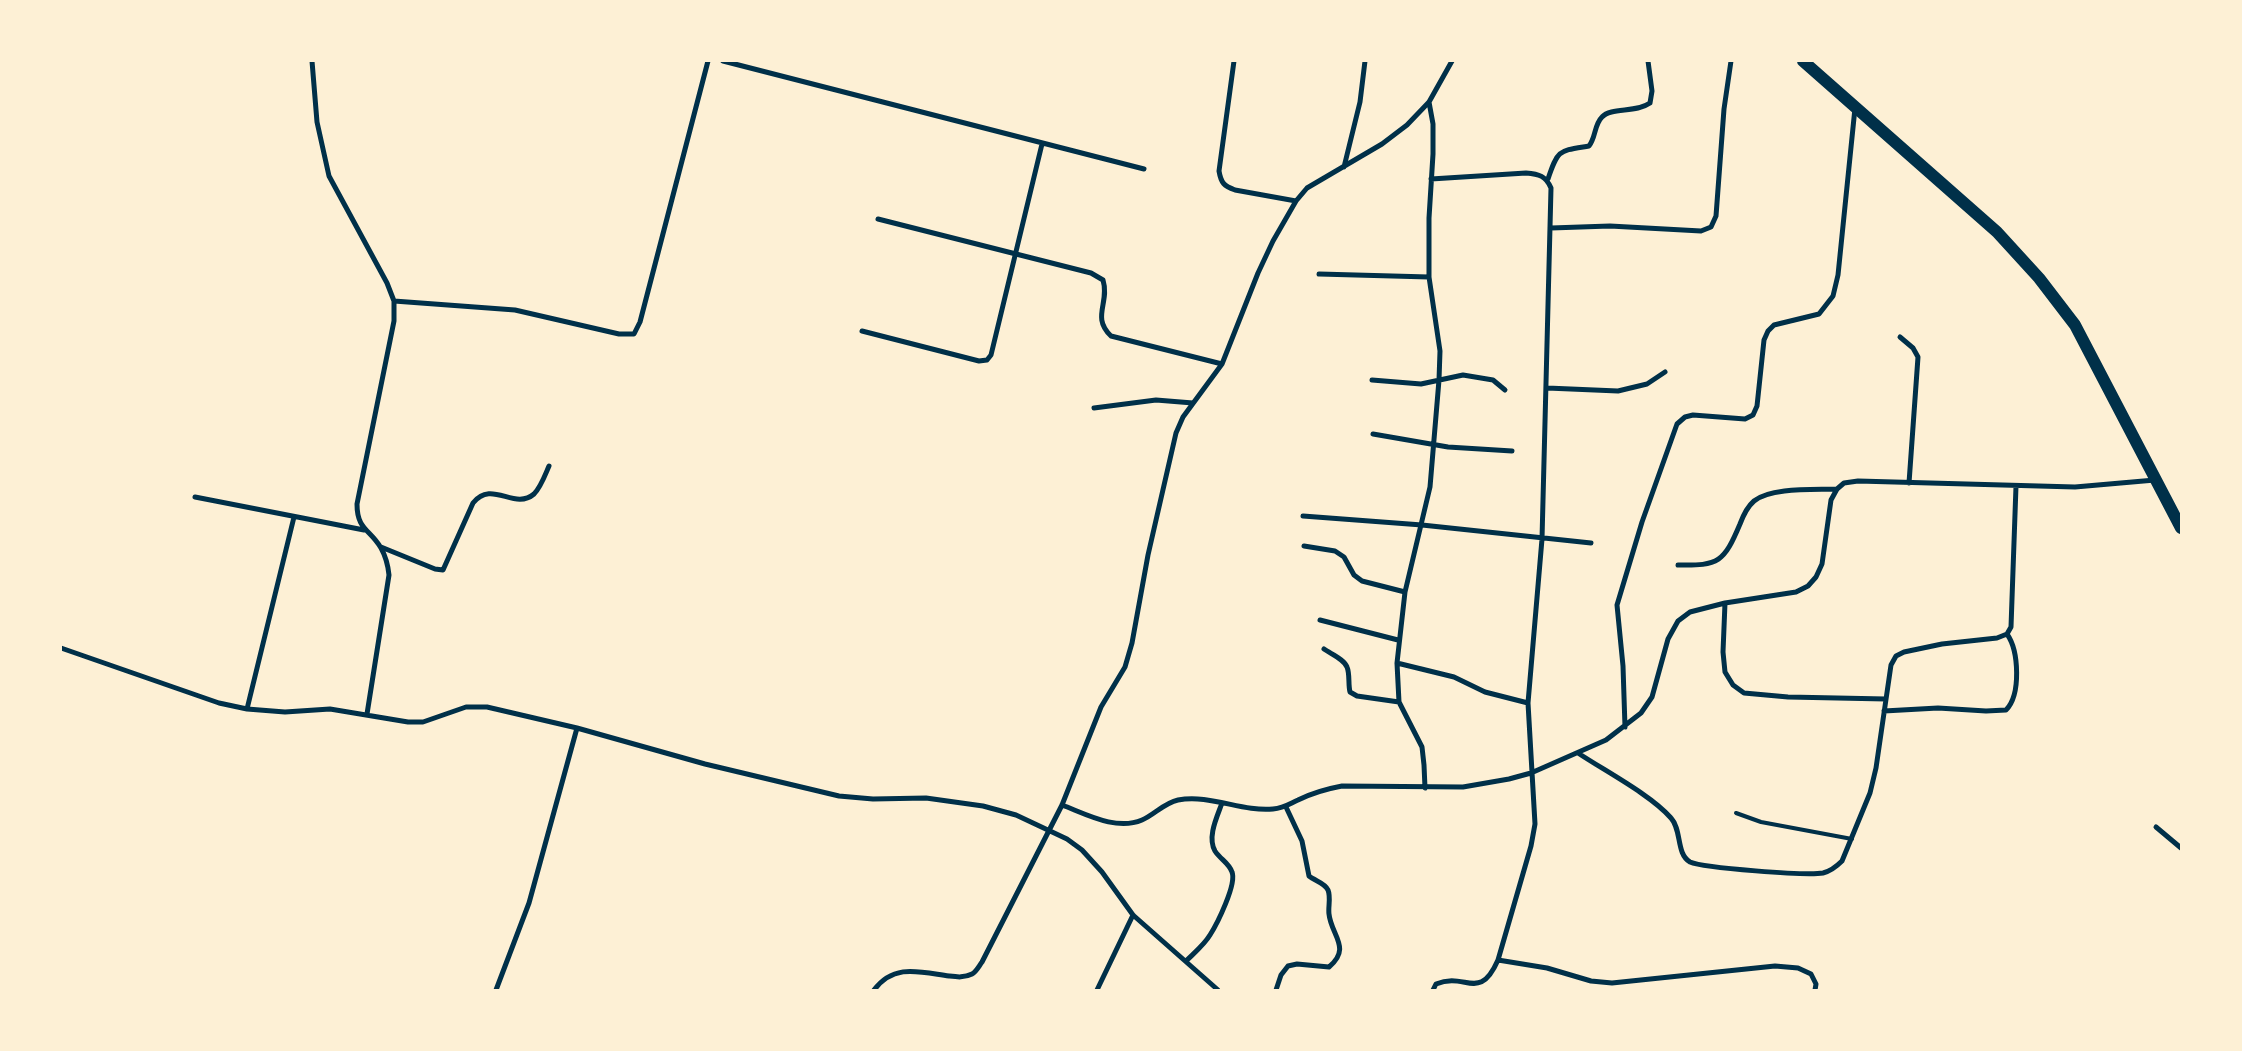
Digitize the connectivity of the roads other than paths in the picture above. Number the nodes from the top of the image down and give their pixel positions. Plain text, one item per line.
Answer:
1 (312, 61) edge
2 (708, 61) edge
3 (723, 61) edge
4 (1234, 61) edge
5 (1366, 61) edge
6 (1452, 61) edge
7 (1648, 61) edge
8 (1731, 61) edge
9 (1803, 61) edge
10 (1429, 102) junction
11 (1855, 107) junction
12 (1042, 144) junction
13 (1344, 166) junction
14 (1144, 169) dead end
15 (1430, 179) junction
16 (1548, 179) junction
17 (1296, 201) junction
18 (878, 219) dead end
19 (1551, 228) junction
20 (1017, 254) junction
21 (1319, 274) dead end
22 (1429, 277) junction
23 (394, 301) junction
24 (862, 331) dead end
25 (1900, 337) dead end
26 (1222, 364) junction
27 (1666, 372) dead end
28 (1372, 380) dead end
29 (1439, 380) junction
30 (1547, 388) junction
31 (1505, 390) dead end
32 (1193, 403) junction
33 (1094, 408) dead end
34 (1373, 434) dead end
35 (1435, 445) junction
36 (1512, 451) dead end
37 (549, 466) dead end
38 (2156, 480) junction
39 (1909, 483) junction
40 (2016, 486) junction
41 (1837, 489) junction
42 (195, 497) dead end
43 (1303, 516) dead end
44 (294, 517) junction
45 (1422, 525) junction
46 (2181, 528) edge
47 (364, 530) junction
48 (1542, 539) junction
49 (1591, 543) dead end
50 (380, 546) junction
51 (1304, 546) dead end
52 (1678, 565) dead end
53 (1405, 592) junction
54 (1725, 603) junction
55 (1320, 620) dead end
56 (2007, 634) junction
57 (1398, 640) junction
58 (61, 648) edge
59 (1324, 649) dead end
60 (1397, 663) junction
61 (1886, 699) junction
62 (1399, 702) junction
63 (1528, 703) junction
64 (247, 709) junction
65 (1884, 711) junction
66 (367, 714) junction
67 (1625, 727) junction
68 (577, 728) junction
69 (1578, 753) junction
70 (1531, 773) junction
71 (1424, 788) junction
72 (1222, 803) junction
73 (1062, 805) junction
74 (1286, 807) junction
75 (1736, 813) dead end
76 (2156, 827) dead end
77 (1050, 830) junction
78 (1852, 838) junction
79 (2181, 848) edge
80 (1133, 915) junction
81 (1498, 960) junction
82 (1186, 961) junction
83 (496, 990) edge
84 (874, 990) edge
85 (1096, 990) edge
86 (1218, 990) edge
87 (1276, 990) edge
88 (1433, 990) edge
89 (1815, 990) edge

1 - 23 street
2 - 23 street
3 - 12 street
4 - 17 street
5 - 13 street
6 - 10 street
7 - 16 street
8 - 19 street
9 - 11 main road
10 - 13 street
10 - 15 street
11 - 38 main road
11 - 67 street
12 - 14 street
12 - 20 street
13 - 17 street
15 - 16 street
15 - 22 street
16 - 19 street
17 - 26 street
18 - 20 street
19 - 30 street
20 - 24 street
20 - 26 street
21 - 22 street
22 - 29 street
23 - 47 street
25 - 39 street
26 - 32 street
27 - 30 street
28 - 29 street
29 - 31 street
29 - 35 street
30 - 48 street
32 - 33 street
32 - 73 street
34 - 35 street
35 - 36 street
35 - 45 street
37 - 50 street
38 - 40 street
38 - 46 main road
39 - 40 street
39 - 41 street
40 - 56 street
41 - 52 street
41 - 54 street
42 - 44 street
43 - 45 street
44 - 47 street
44 - 64 street
45 - 48 street
45 - 53 street
47 - 50 street
48 - 49 street
48 - 63 street
50 - 66 street
51 - 53 street
53 - 57 street
54 - 61 street
54 - 67 street
55 - 57 street
56 - 61 street
56 - 65 street
57 - 60 street
58 - 64 street
59 - 62 street
60 - 62 street
60 - 63 street
61 - 65 street
62 - 71 street
63 - 70 street
64 - 66 street
65 - 78 street
66 - 68 street
67 - 69 street
68 - 77 street
68 - 83 street
69 - 70 street
69 - 78 street
70 - 71 street
70 - 81 street
71 - 74 street
72 - 73 street
72 - 74 street
72 - 82 street
73 - 77 street
74 - 87 street
75 - 78 lane
76 - 79 street
77 - 80 street
77 - 84 street
80 - 82 street
80 - 85 street
81 - 88 street
81 - 89 street
82 - 86 street

